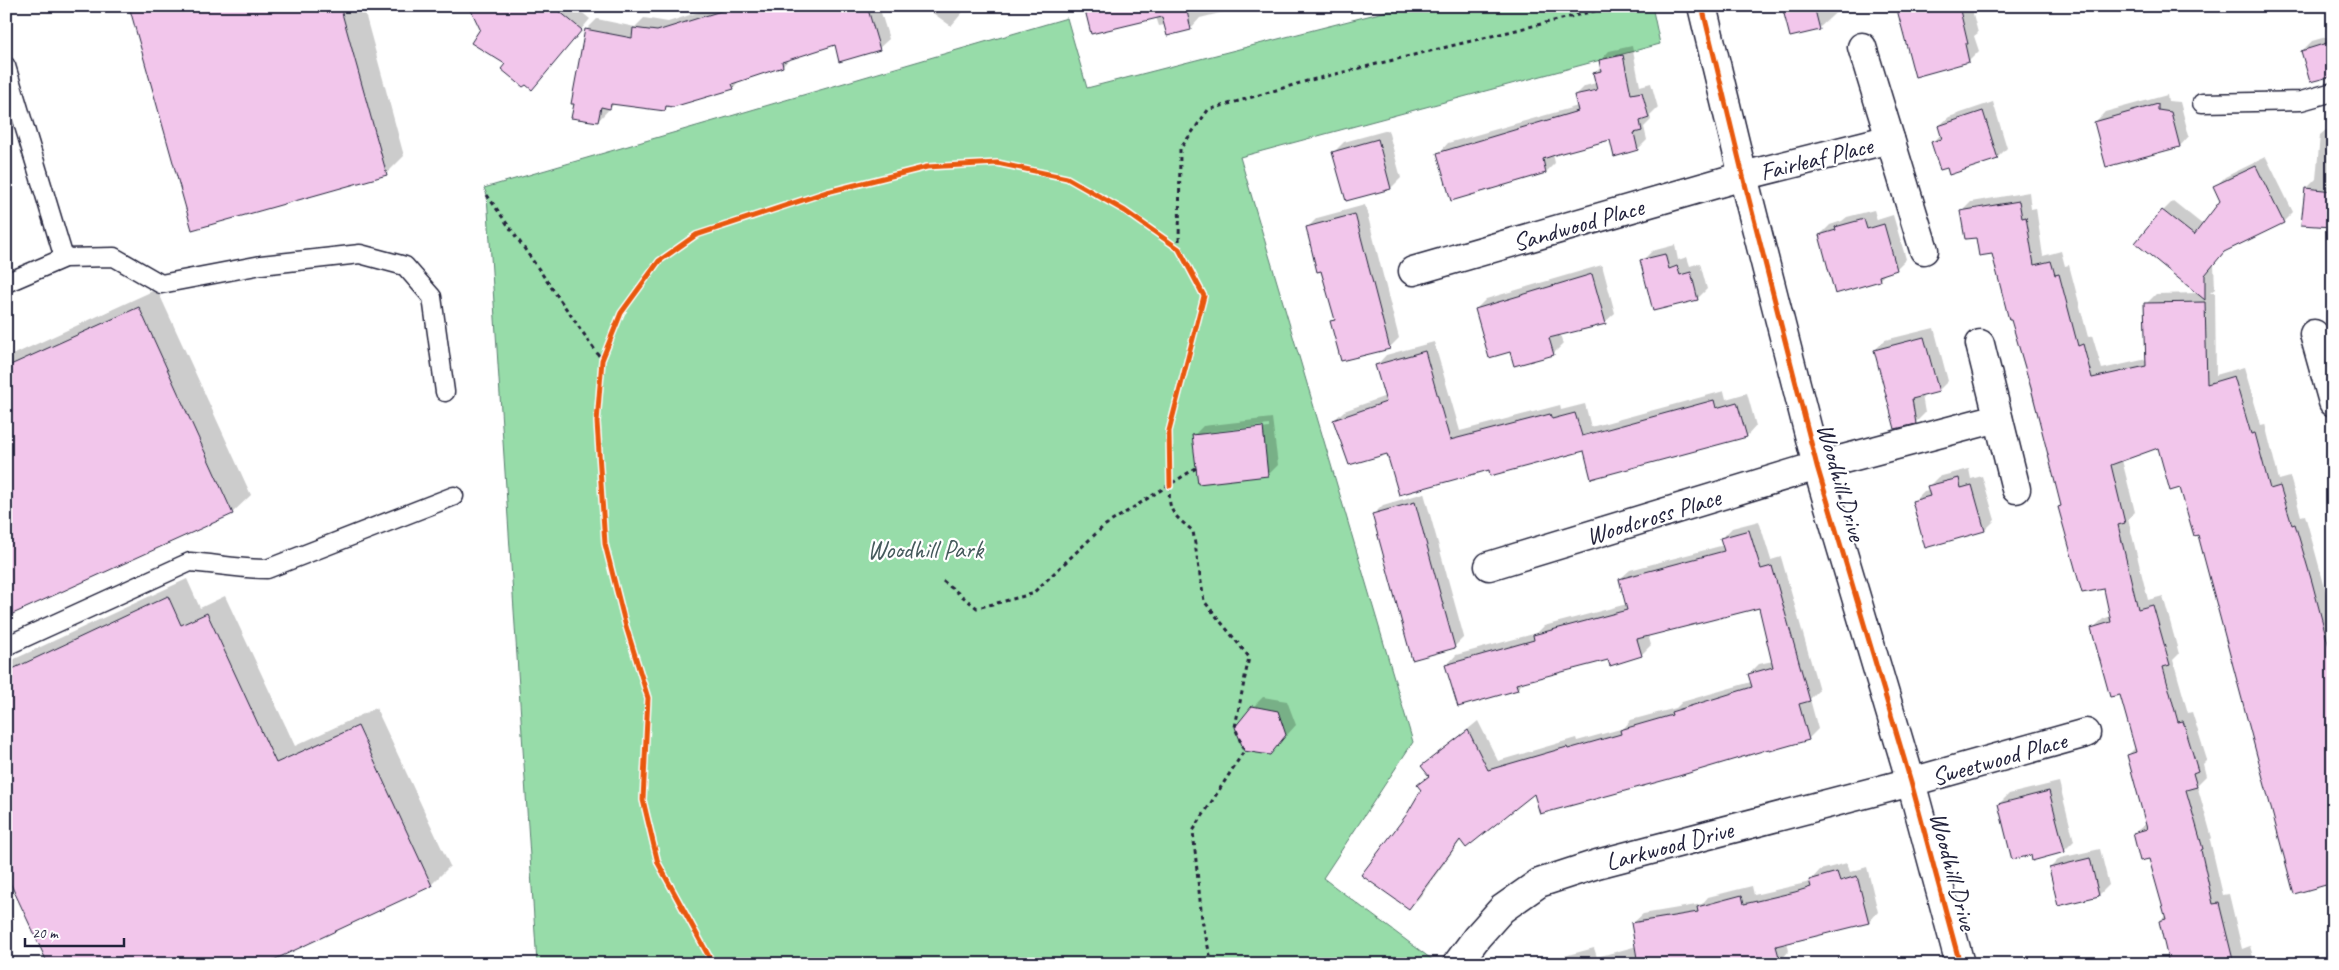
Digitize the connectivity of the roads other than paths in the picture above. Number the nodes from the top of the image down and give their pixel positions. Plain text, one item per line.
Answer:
1 (1702, 6) edge
2 (1862, 47) dead end
3 (6, 66) edge
4 (2333, 92) edge
5 (2202, 103) dead end
6 (1890, 139) junction
7 (1743, 176) junction
8 (1924, 250) dead end
9 (64, 258) junction
10 (1413, 271) dead end
11 (6, 283) edge
12 (2314, 334) dead end
13 (1980, 344) dead end
14 (445, 392) dead end
15 (2333, 402) edge
16 (1998, 418) junction
17 (1817, 466) junction
18 (2016, 489) dead end
19 (454, 496) dead end
20 (1488, 566) dead end
21 (6, 646) edge
22 (2086, 732) dead end
23 (1911, 782) junction
24 (1457, 964) edge
25 (1960, 964) edge

1 - 7 street, Woodhill Drive
2 - 6 street
3 - 9 lane
4 - 5 lane
6 - 7 street, Fairleaf Place
6 - 8 street
7 - 10 street, Sandwood Place
7 - 17 street, Woodhill Drive
9 - 11 lane
9 - 14 lane
12 - 15 street
13 - 16 street
16 - 17 street, Woodcross Place
16 - 18 street
17 - 20 street, Woodcross Place
17 - 23 street, Woodhill Drive
19 - 21 lane
22 - 23 street, Sweetwood Place
23 - 24 street, Larkwood Drive
23 - 25 street, Woodhill Drive

